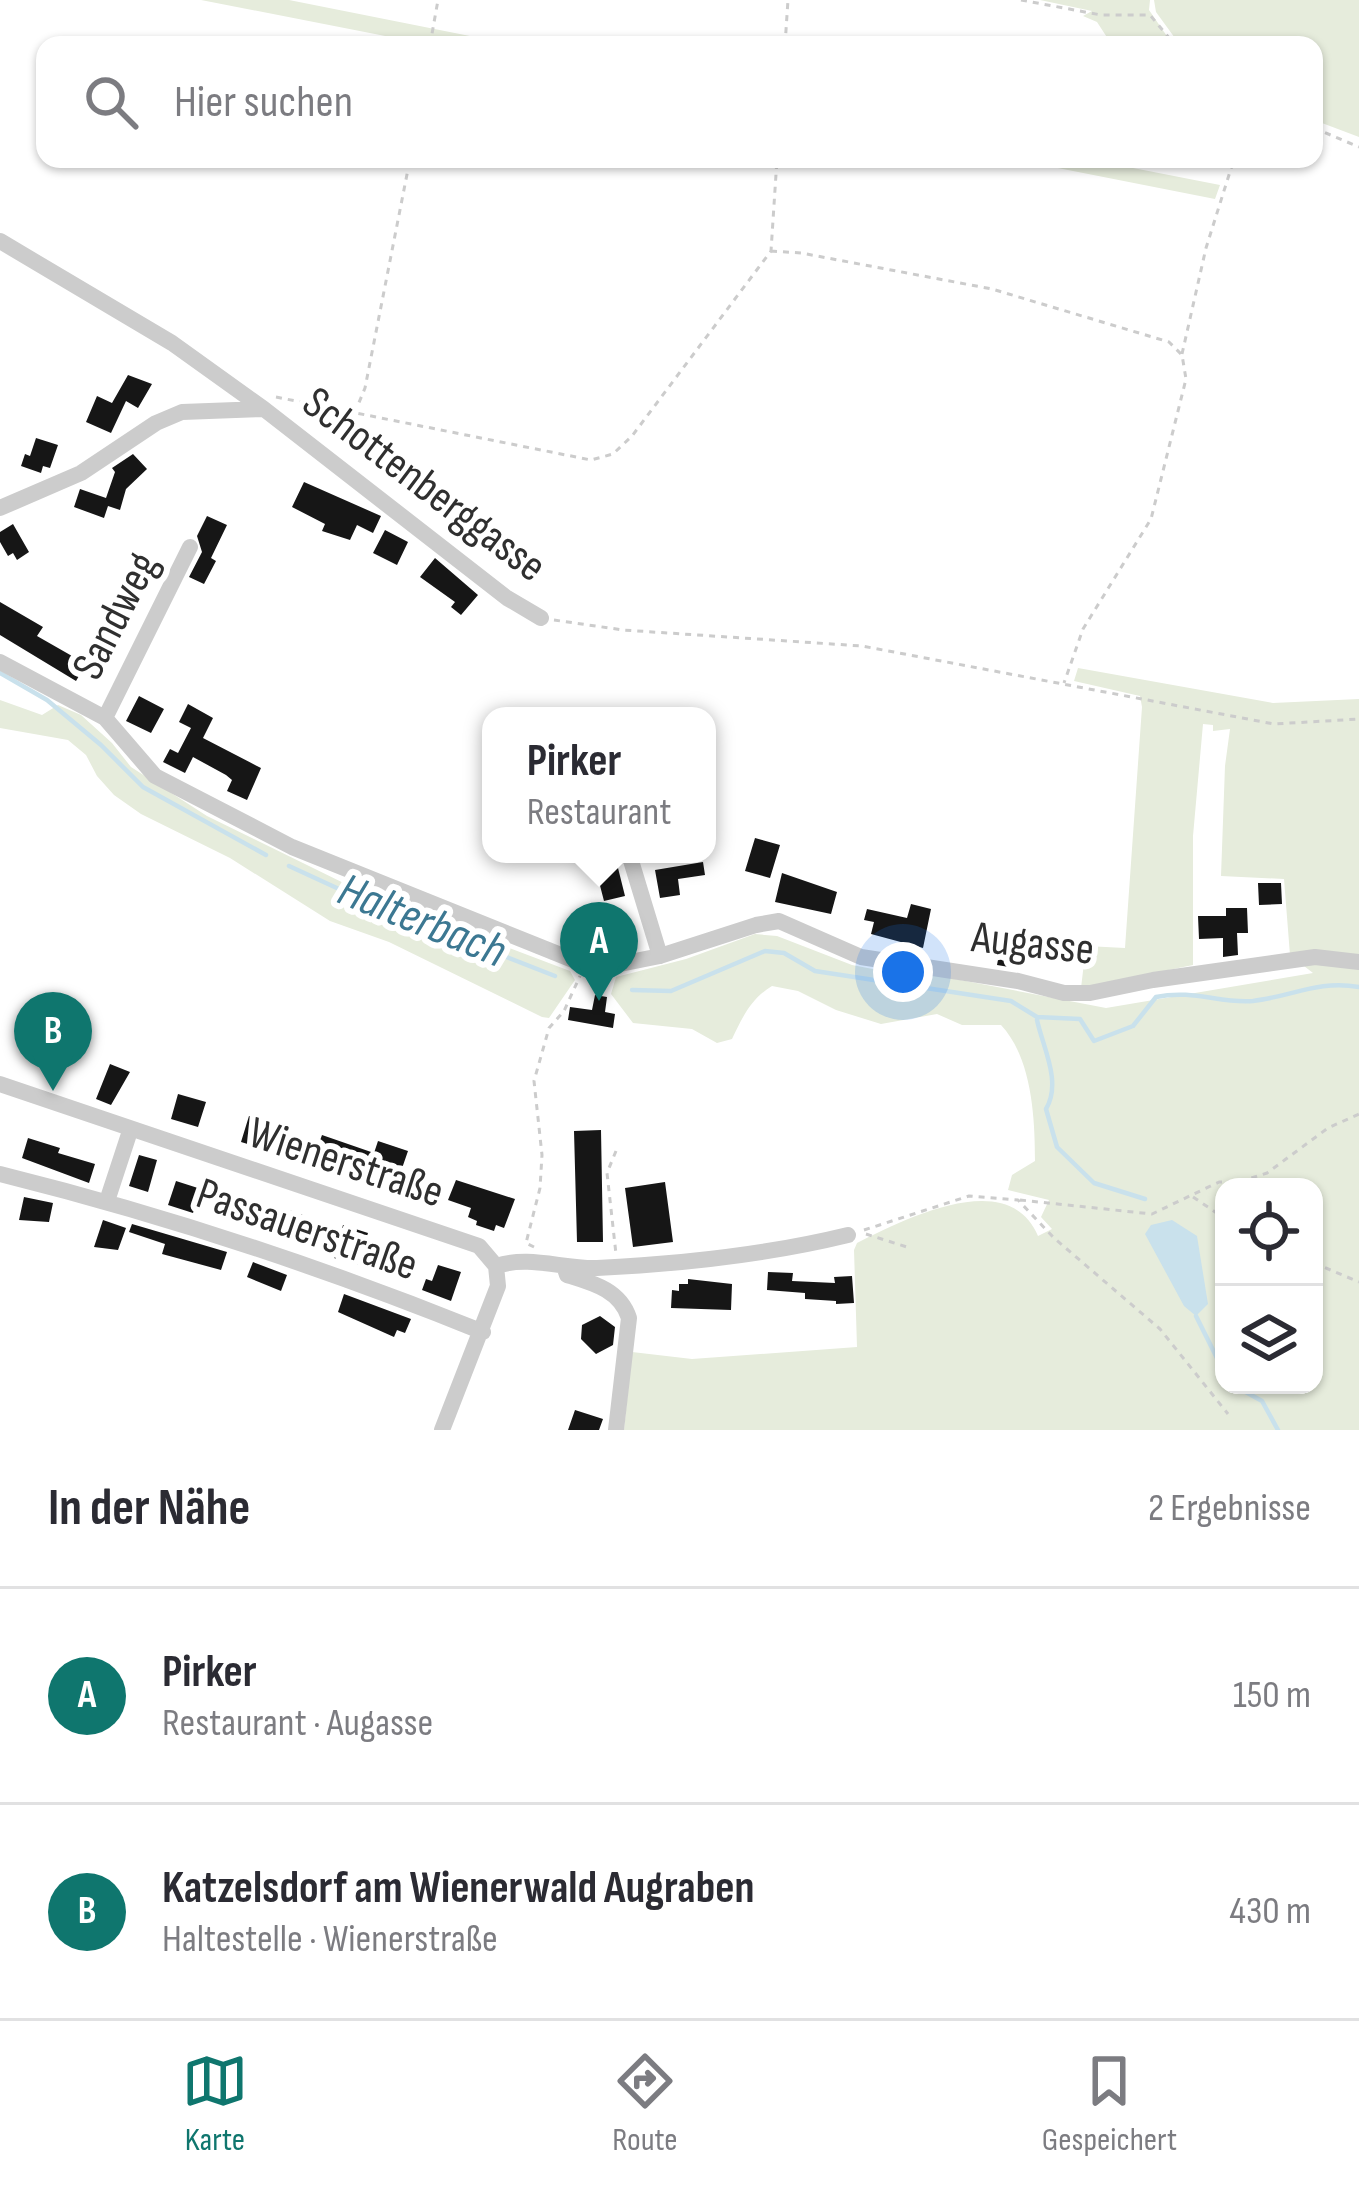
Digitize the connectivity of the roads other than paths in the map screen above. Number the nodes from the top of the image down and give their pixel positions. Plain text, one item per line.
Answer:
1 (0, 241) edge
2 (264, 409) junction
3 (0, 508) edge
4 (190, 547) dead end
5 (541, 618) road end
6 (0, 662) edge
7 (105, 718) junction
8 (632, 863) edge
9 (660, 956) junction
10 (1359, 962) edge
11 (0, 1084) edge
12 (130, 1131) junction
13 (0, 1174) edge
14 (107, 1201) junction
15 (848, 1235) dead end
16 (496, 1266) junction
17 (565, 1268) junction
18 (483, 1331) junction
19 (442, 1430) edge
20 (616, 1430) edge

1 - 2 street
2 - 3 street, Schottenberggasse
2 - 5 street, Schottenberggasse
4 - 7 street, Sandweg
6 - 7 street, Augasse
7 - 9 street, Augasse
8 - 9 street
9 - 10 street, Augasse
11 - 12 street, Wienerstraße
12 - 14 street
12 - 16 street, Wienerstraße
13 - 14 street, Passauerstraße
14 - 18 street, Passauerstraße
15 - 17 street
16 - 17 street
16 - 18 street
17 - 20 street
18 - 19 street

